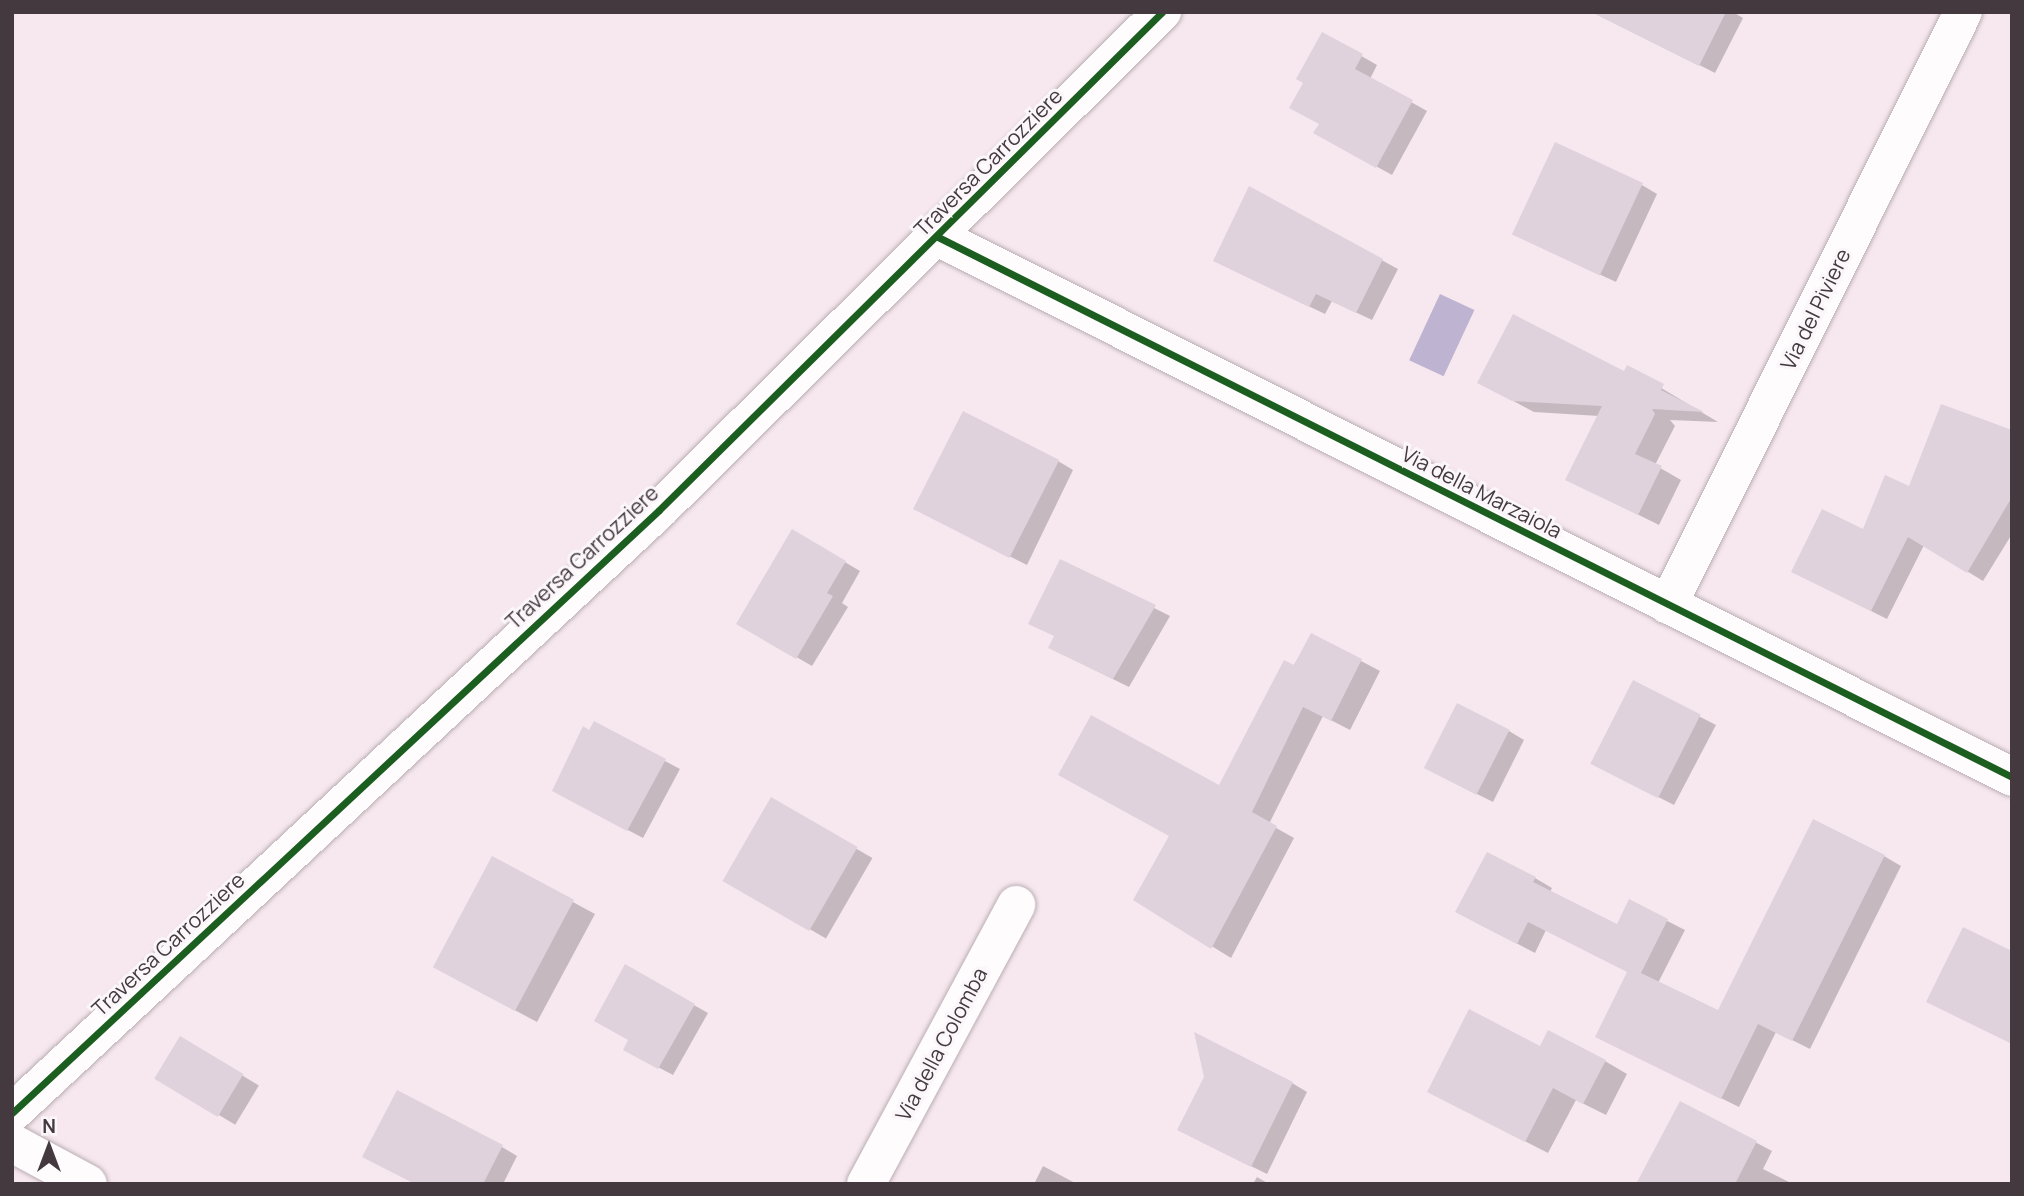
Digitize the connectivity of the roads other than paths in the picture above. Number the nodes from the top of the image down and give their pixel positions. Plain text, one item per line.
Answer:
1 (1162, 12) edge
2 (1963, 12) edge
3 (938, 237) junction
4 (1668, 606) junction
5 (2012, 778) edge
6 (1016, 905) dead end
7 (12, 1113) edge
8 (12, 1143) edge
9 (88, 1184) edge
10 (866, 1184) edge

1 - 3 street, Traversa Carrozziere
2 - 4 street, Via del Piviere
3 - 4 street, Via della Marzaiola
3 - 7 street, Traversa Carrozziere
4 - 5 street, Via della Marzaiola
6 - 10 street, Via della Colomba
8 - 9 street

